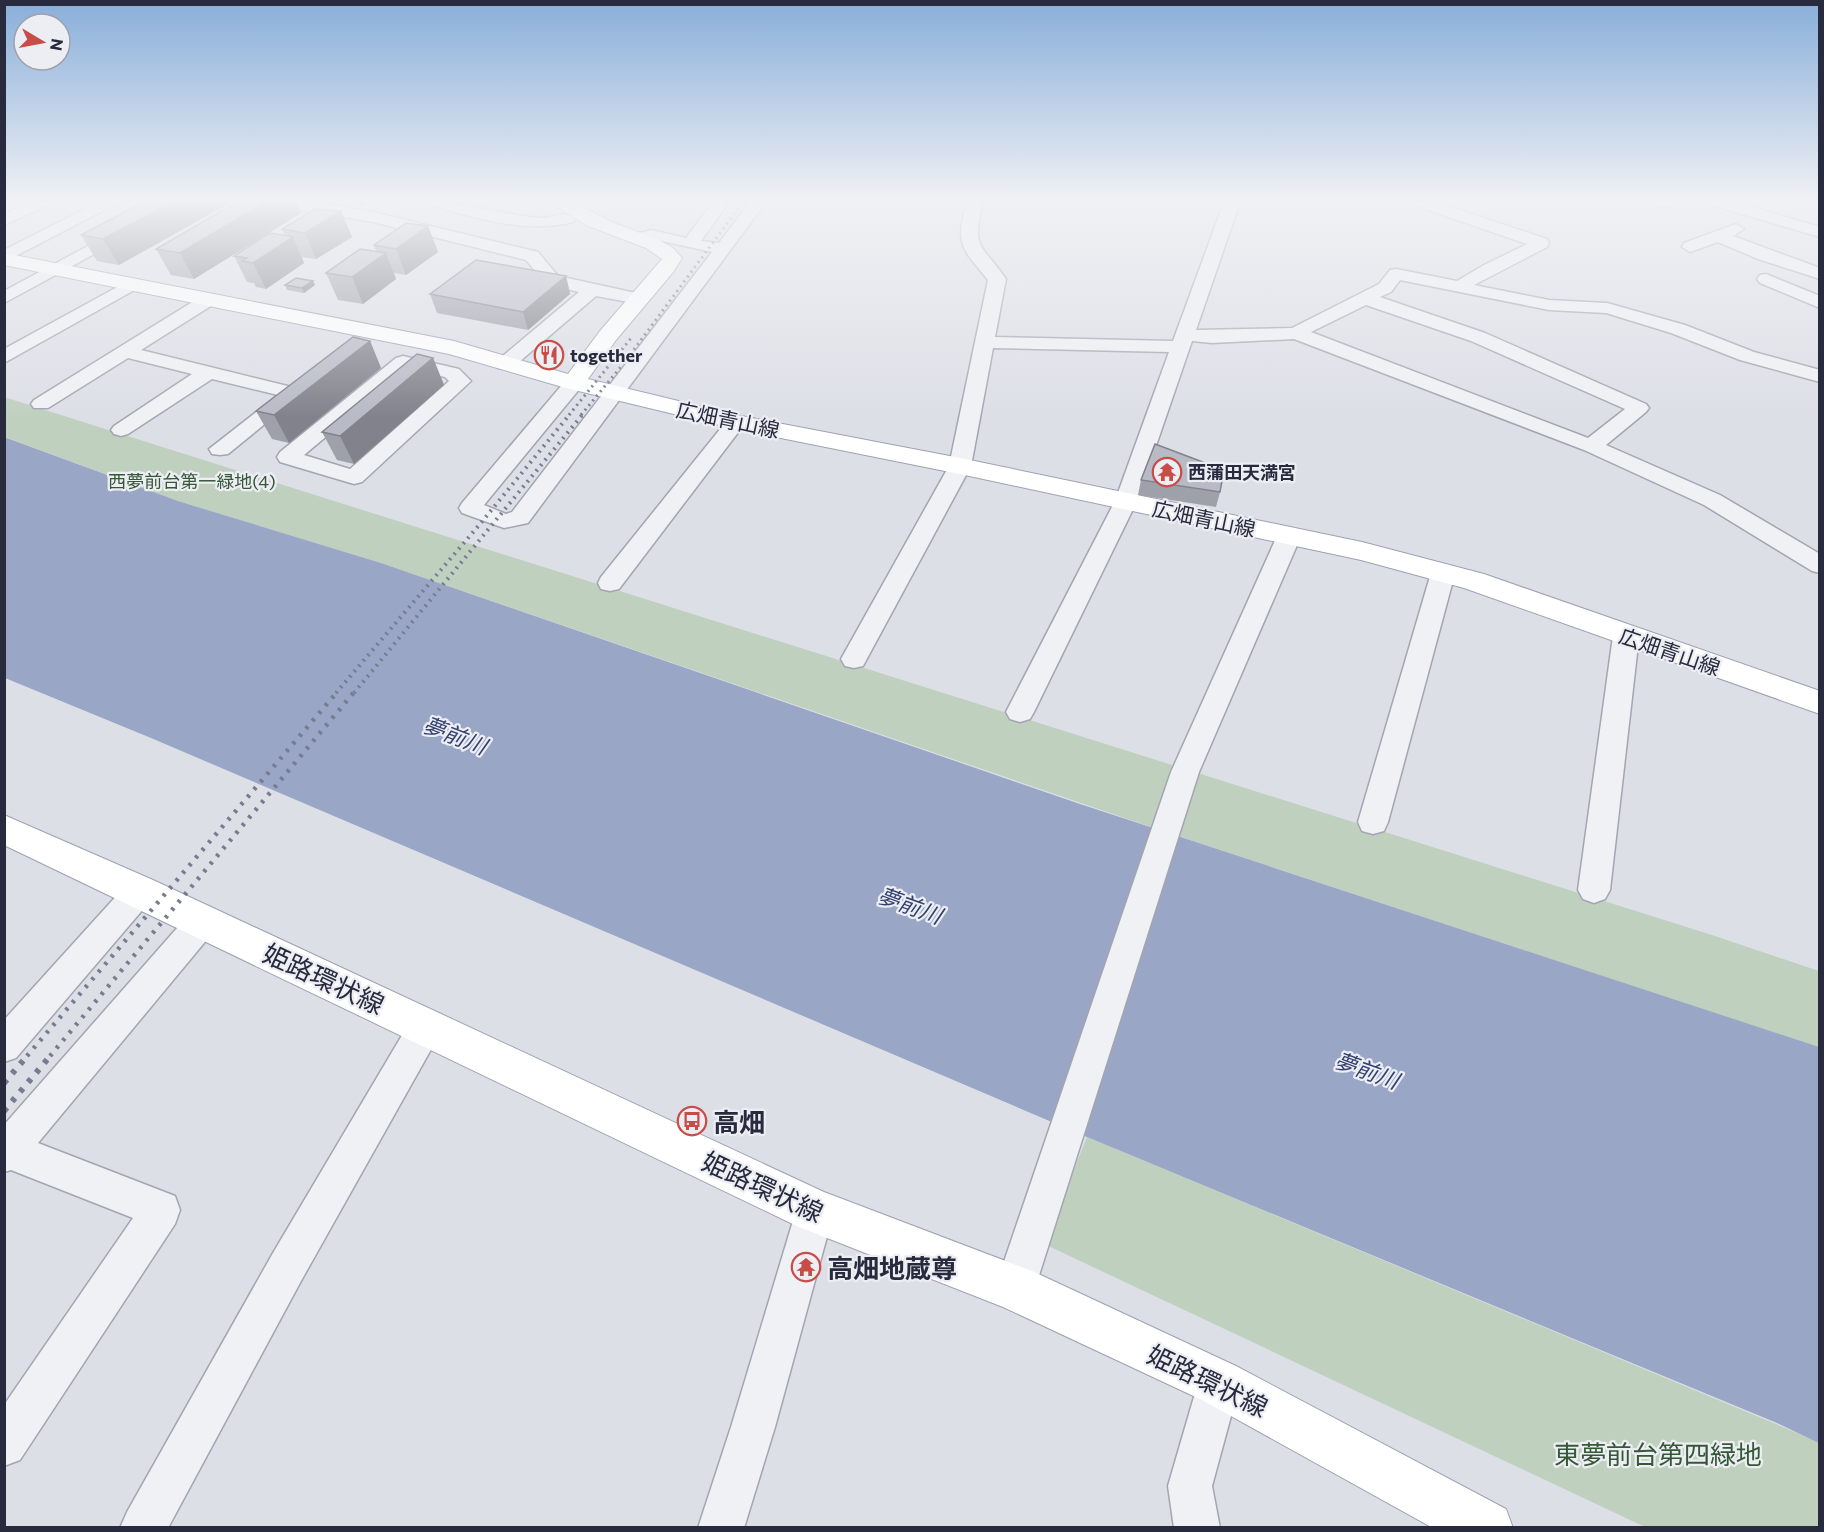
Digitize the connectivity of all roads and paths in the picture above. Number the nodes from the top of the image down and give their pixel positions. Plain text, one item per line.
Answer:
1 (51, 273) edge
2 (82, 273) edge
3 (547, 273) edge
4 (660, 273) edge
5 (705, 273) edge
6 (992, 273) edge
7 (1206, 273) edge
8 (1477, 273) edge
9 (1766, 279) dead end
10 (132, 284) junction
11 (1461, 286) junction
12 (1385, 288) junction
13 (592, 290) junction
14 (1405, 294) dead end
15 (1364, 297) junction
16 (4, 298) edge
17 (639, 299) junction
18 (208, 300) junction
19 (1820, 303) edge
20 (1296, 333) junction
21 (1182, 341) junction
22 (985, 342) junction
23 (125, 352) junction
24 (476, 355) junction
25 (4, 357) edge
26 (505, 364) junction
27 (209, 372) junction
28 (452, 373) junction
29 (1820, 376) edge
30 (311, 380) edge
31 (574, 383) junction
32 (293, 393) junction
33 (616, 393) junction
34 (41, 404) dead end
35 (736, 422) junction
36 (121, 430) dead end
37 (1591, 446) junction
38 (220, 449) dead end
39 (960, 466) junction
40 (1126, 501) junction
41 (1289, 536) junction
42 (1820, 565) edge
43 (1443, 573) junction
44 (610, 583) dead end
45 (1626, 636) junction
46 (854, 659) dead end
47 (1820, 703) edge
48 (1020, 712) dead end
49 (1373, 822) dead end
50 (4, 829) edge
51 (1594, 890) dead end
52 (140, 891) junction
53 (203, 921) junction
54 (426, 1026) junction
55 (4, 1046) edge
56 (6, 1152) edge
57 (815, 1211) junction
58 (1015, 1288) junction
59 (1219, 1383) junction
60 (4, 1444) edge
61 (143, 1527) edge
62 (721, 1527) edge
63 (1197, 1527) edge
64 (1487, 1527) edge

1 - 16 street
2 - 10 main road, 広畑青山線
3 - 13 street
4 - 17 main road
5 - 33 street
6 - 22 street
7 - 21 street
8 - 11 street
9 - 19 street
10 - 18 main road, 広畑青山線
10 - 25 street
11 - 12 street
11 - 29 street
12 - 14 street
12 - 15 street
13 - 17 street
13 - 26 street
15 - 20 street
15 - 37 street
17 - 31 main road
18 - 23 street
18 - 24 main road, 広畑青山線
20 - 21 street
20 - 37 street
21 - 22 street
21 - 40 street
22 - 39 street
23 - 27 street
23 - 34 street
24 - 26 main road, 広畑青山線
24 - 28 street
26 - 31 main road, 広畑青山線
27 - 32 street
27 - 36 street
28 - 28 street
30 - 32 street
31 - 33 main road, 広畑青山線
31 - 33 street
32 - 38 street
33 - 35 main road, 広畑青山線
35 - 39 main road, 広畑青山線
35 - 44 street
37 - 42 street
39 - 40 main road, 広畑青山線
39 - 46 street
40 - 41 main road, 広畑青山線
40 - 48 street
41 - 43 main road, 広畑青山線
41 - 58 street
43 - 45 main road, 広畑青山線
43 - 49 street
45 - 47 main road, 広畑青山線
45 - 51 street
50 - 52 main road, 姫路環状線
52 - 53 main road, 姫路環状線
52 - 55 street
53 - 54 main road, 姫路環状線
53 - 56 street
54 - 57 main road, 姫路環状線
54 - 61 street
56 - 60 street
57 - 58 main road, 姫路環状線
57 - 62 street
58 - 59 main road, 姫路環状線
59 - 63 street
59 - 64 main road, 姫路環状線

